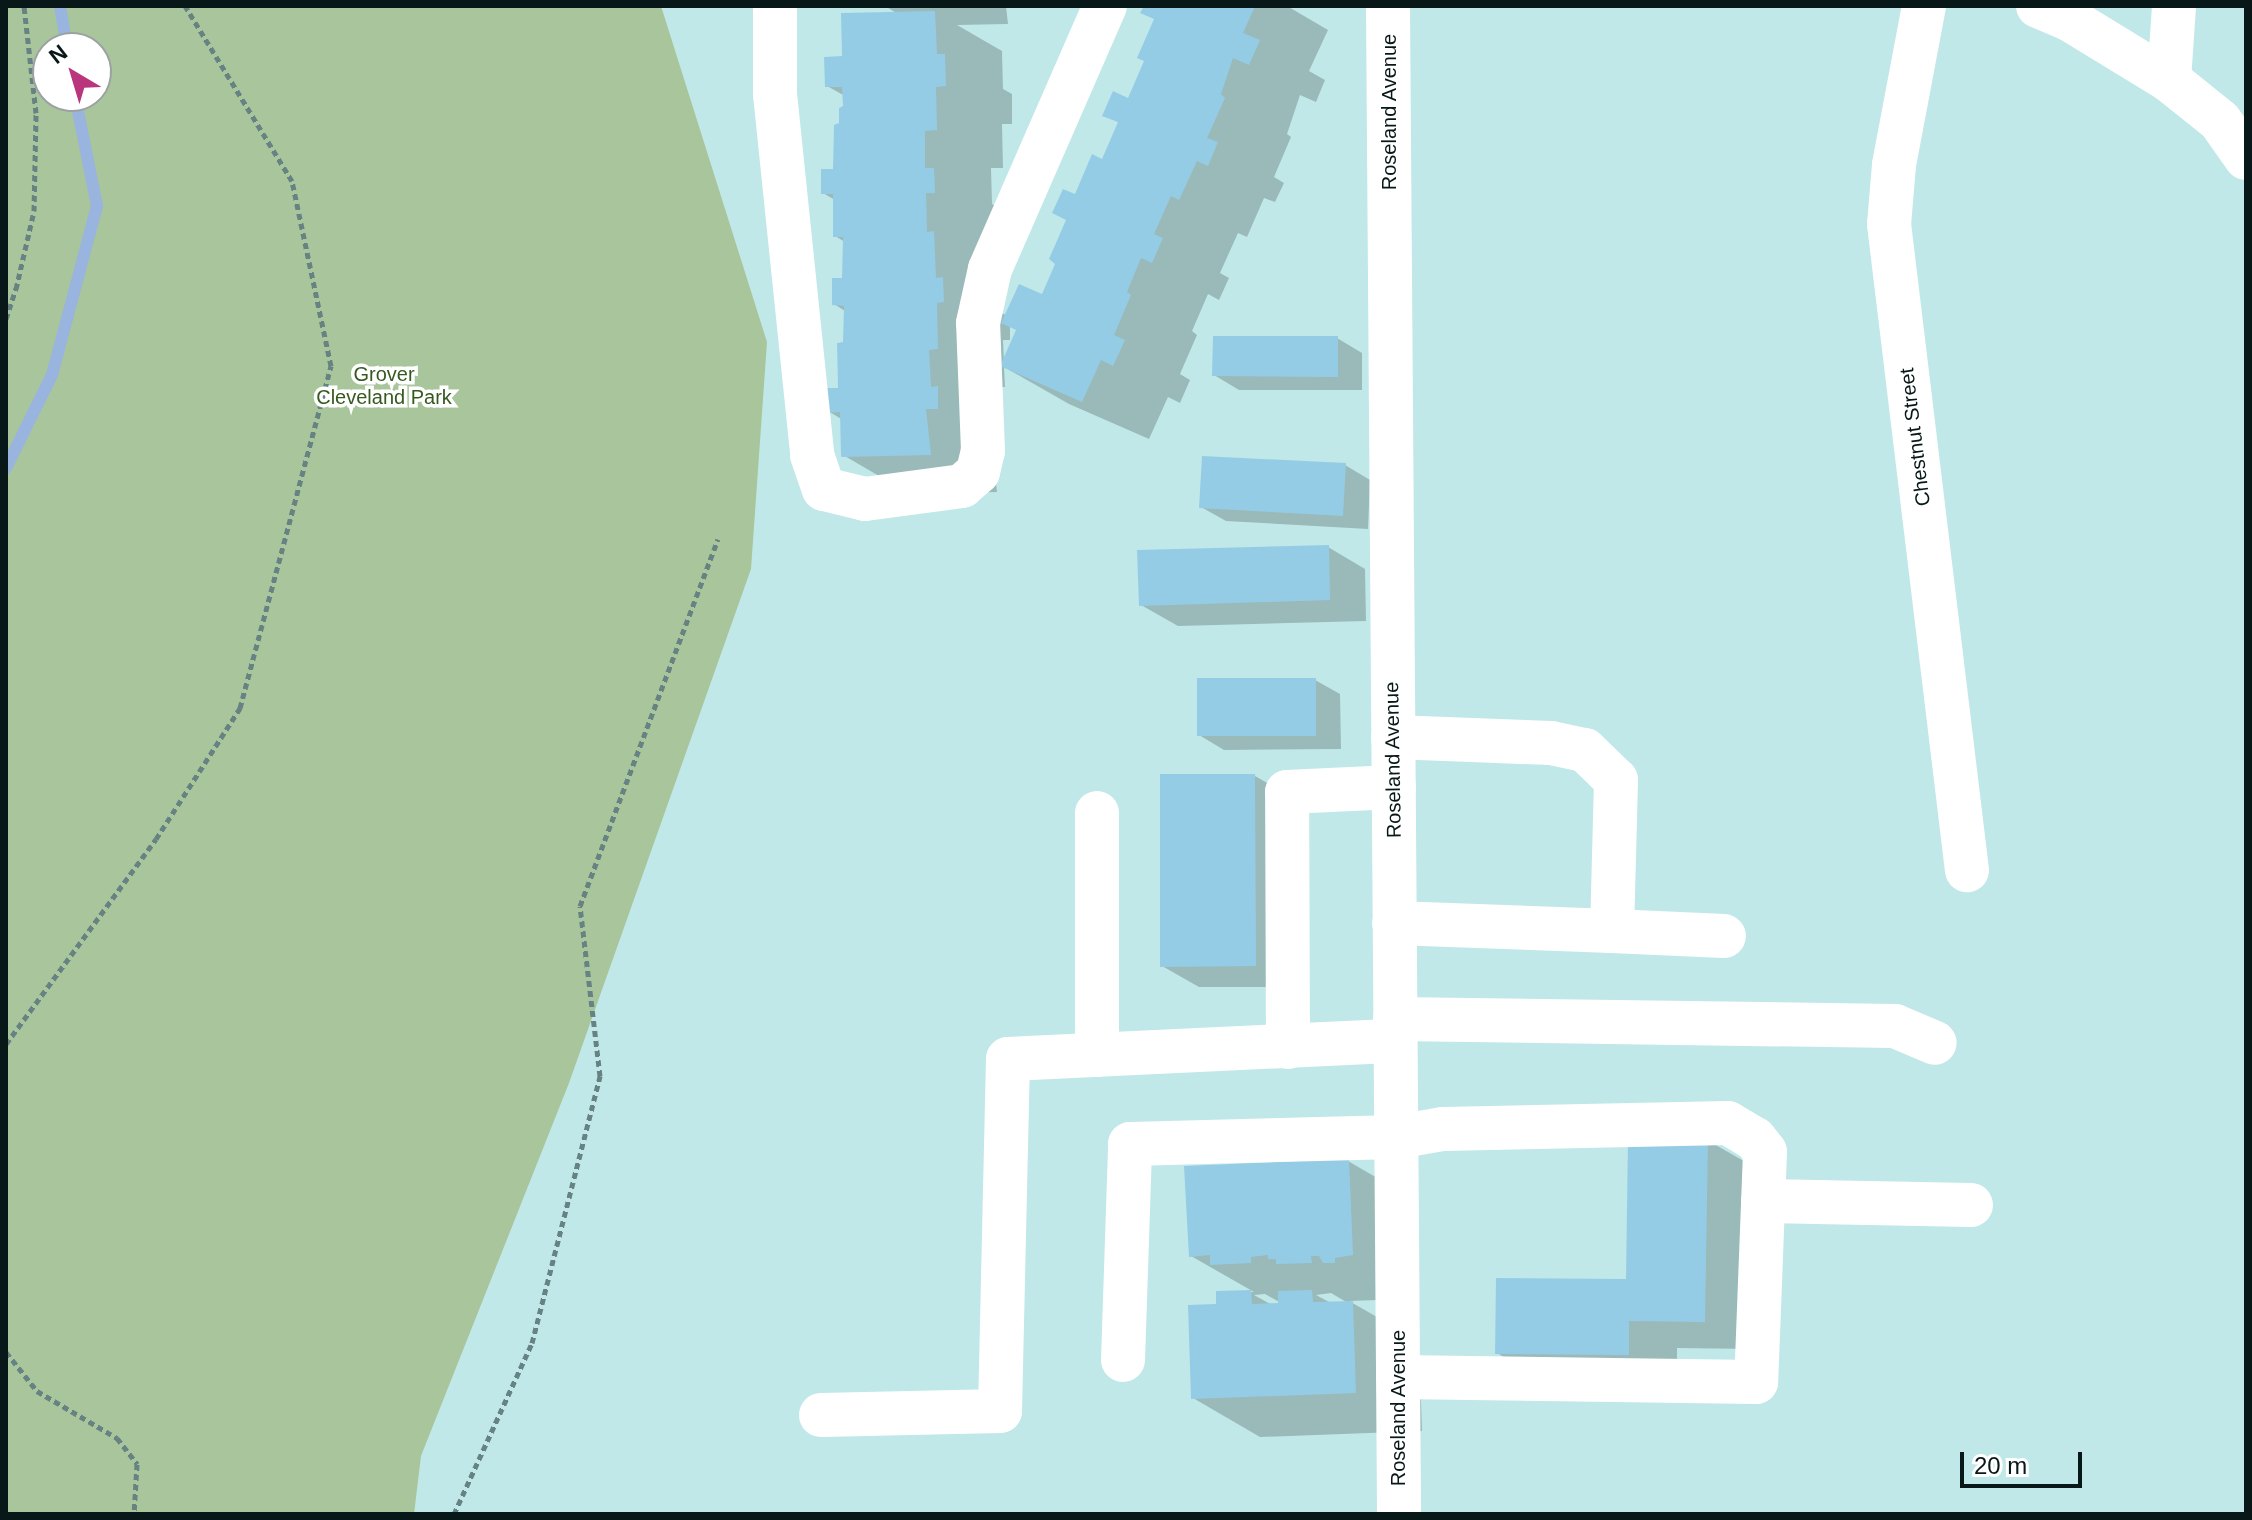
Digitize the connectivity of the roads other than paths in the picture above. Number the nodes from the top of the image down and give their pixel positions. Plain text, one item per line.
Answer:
1 (775, 6) edge
2 (1105, 6) edge
3 (1388, 6) edge
4 (1924, 6) edge
5 (2038, 6) edge
6 (2174, 6) edge
7 (2169, 80) junction
8 (2246, 158) edge
9 (1393, 737) junction
10 (1394, 787) junction
11 (1097, 813) dead end
12 (1967, 870) dead end
13 (1394, 923) junction
14 (1612, 931) junction
15 (1724, 936) dead end
16 (1395, 1030) junction
17 (1935, 1043) dead end
18 (1288, 1047) junction
19 (1097, 1055) junction
20 (1396, 1137) junction
21 (1763, 1201) junction
22 (1971, 1205) dead end
23 (1123, 1360) dead end
24 (1398, 1377) junction
25 (821, 1415) dead end
26 (1399, 1514) edge

1 - 2 main road
3 - 9 main road, Roseland Avenue
4 - 12 main road, Chestnut Street
5 - 7 main road
6 - 7 main road
7 - 8 main road
9 - 10 main road, Roseland Avenue
9 - 14 main road
10 - 13 main road, Roseland Avenue
10 - 18 main road
11 - 19 main road
13 - 14 main road
13 - 16 main road, Roseland Avenue
14 - 15 main road
16 - 17 main road
16 - 18 main road
16 - 20 main road, Roseland Avenue
18 - 19 main road
19 - 25 main road
20 - 21 main road
20 - 23 main road
20 - 24 main road, Roseland Avenue
21 - 22 main road
21 - 24 main road
24 - 26 main road, Roseland Avenue

